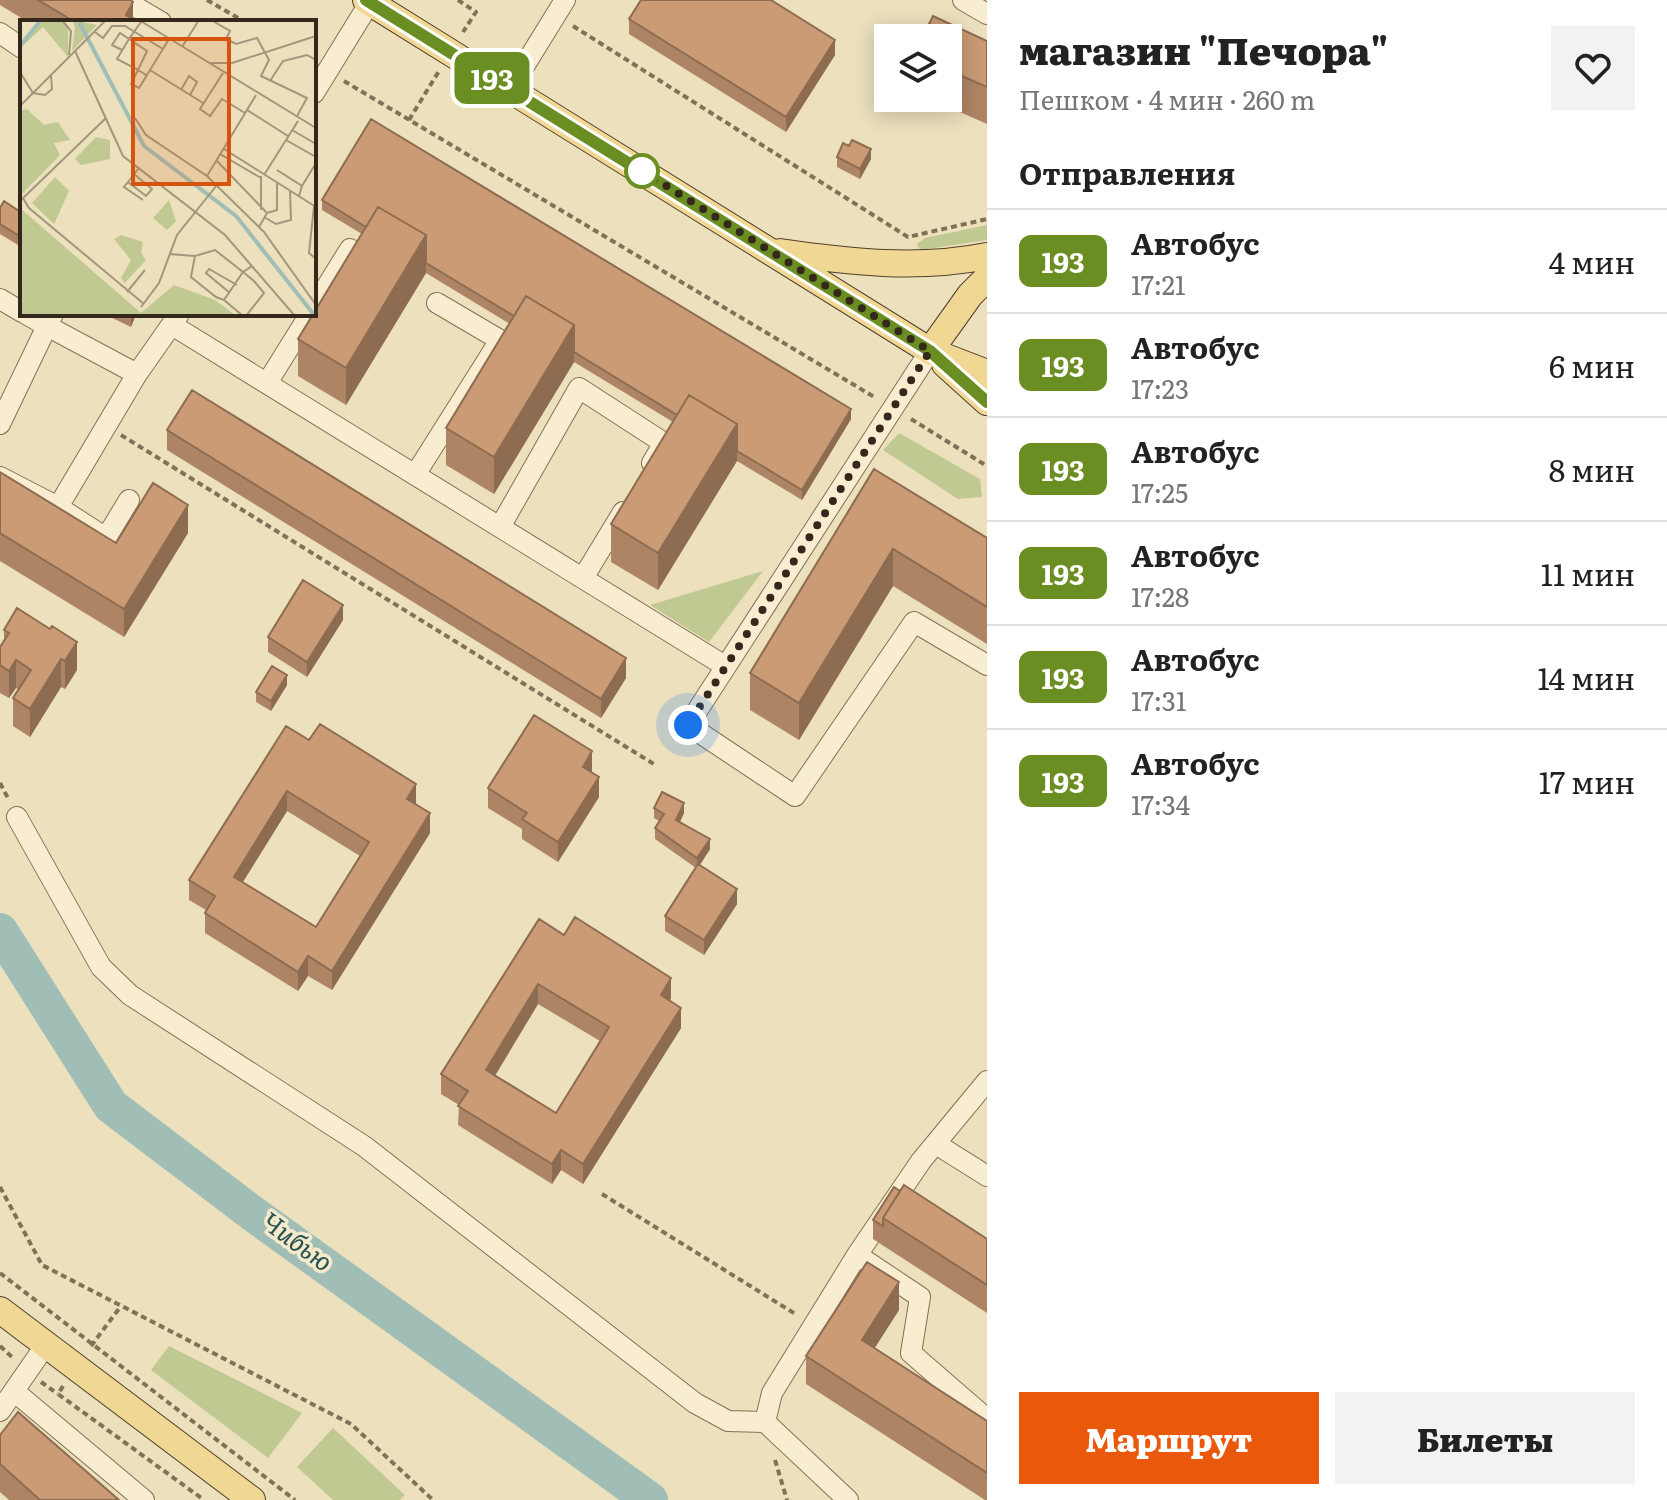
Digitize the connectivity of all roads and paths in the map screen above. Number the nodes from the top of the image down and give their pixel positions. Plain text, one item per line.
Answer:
1 (124, 0) edge
2 (207, 0) edge
3 (963, 0) edge
4 (368, 1) edge
5 (560, 8) edge
6 (987, 14) edge
7 (158, 20) edge
8 (242, 20) edge
9 (0, 33) edge
10 (20, 47) edge
11 (327, 71) junction
12 (510, 89) junction
13 (316, 90) edge
14 (987, 219) edge
15 (350, 249) edge
16 (770, 251) junction
17 (987, 256) edge
18 (987, 278) edge
19 (0, 299) edge
20 (437, 303) dead end
21 (316, 304) edge
22 (20, 311) edge
23 (309, 316) edge
24 (176, 319) edge
25 (50, 320) edge
26 (930, 351) junction
27 (987, 373) edge
28 (137, 374) junction
29 (267, 383) junction
30 (6, 397) edge
31 (987, 402) edge
32 (892, 410) junction
33 (0, 424) edge
34 (106, 426) junction
35 (987, 466) edge
36 (415, 475) junction
37 (0, 477) edge
38 (129, 500) dead end
39 (58, 507) junction
40 (500, 527) junction
41 (583, 578) junction
42 (987, 665) edge
43 (725, 666) junction
44 (657, 766) dead end
45 (17, 817) dead end
46 (987, 1081) edge
47 (936, 1144) junction
48 (987, 1176) edge
49 (0, 1187) edge
50 (602, 1194) dead end
51 (857, 1255) junction
52 (0, 1273) edge
53 (0, 1310) edge
54 (814, 1324) junction
55 (47, 1343) junction
56 (15, 1392) junction
57 (0, 1411) edge
58 (987, 1419) edge
59 (765, 1422) junction
60 (773, 1453) dead end
61 (144, 1500) edge
62 (252, 1500) edge
63 (295, 1500) edge
64 (433, 1500) edge
65 (787, 1500) edge
66 (848, 1500) edge

1 - 7 street
2 - 8 path
3 - 6 street
4 - 11 street
4 - 12 main road
5 - 12 street
5 - 14 path
9 - 10 street
11 - 13 street
11 - 32 path
12 - 16 main road
15 - 21 street
16 - 17 main road
16 - 26 main road
18 - 26 main road
19 - 22 street
20 - 36 street
23 - 29 street
24 - 28 street
24 - 29 street
25 - 28 street
25 - 30 street
26 - 27 main road
26 - 31 main road
26 - 32 street
28 - 34 street
29 - 36 street
30 - 33 street
32 - 35 path
32 - 43 street
34 - 39 street
34 - 44 path
36 - 40 street
37 - 39 street
38 - 39 street
40 - 41 street
40 - 41 street
41 - 43 street
42 - 43 street
45 - 59 street
46 - 47 street
47 - 48 street
47 - 51 street
49 - 64 path
50 - 54 path
51 - 54 street
51 - 58 street
52 - 63 path
53 - 55 main road
54 - 59 street
55 - 56 street
55 - 62 main road
56 - 57 street
56 - 61 street
59 - 66 street
60 - 65 path

